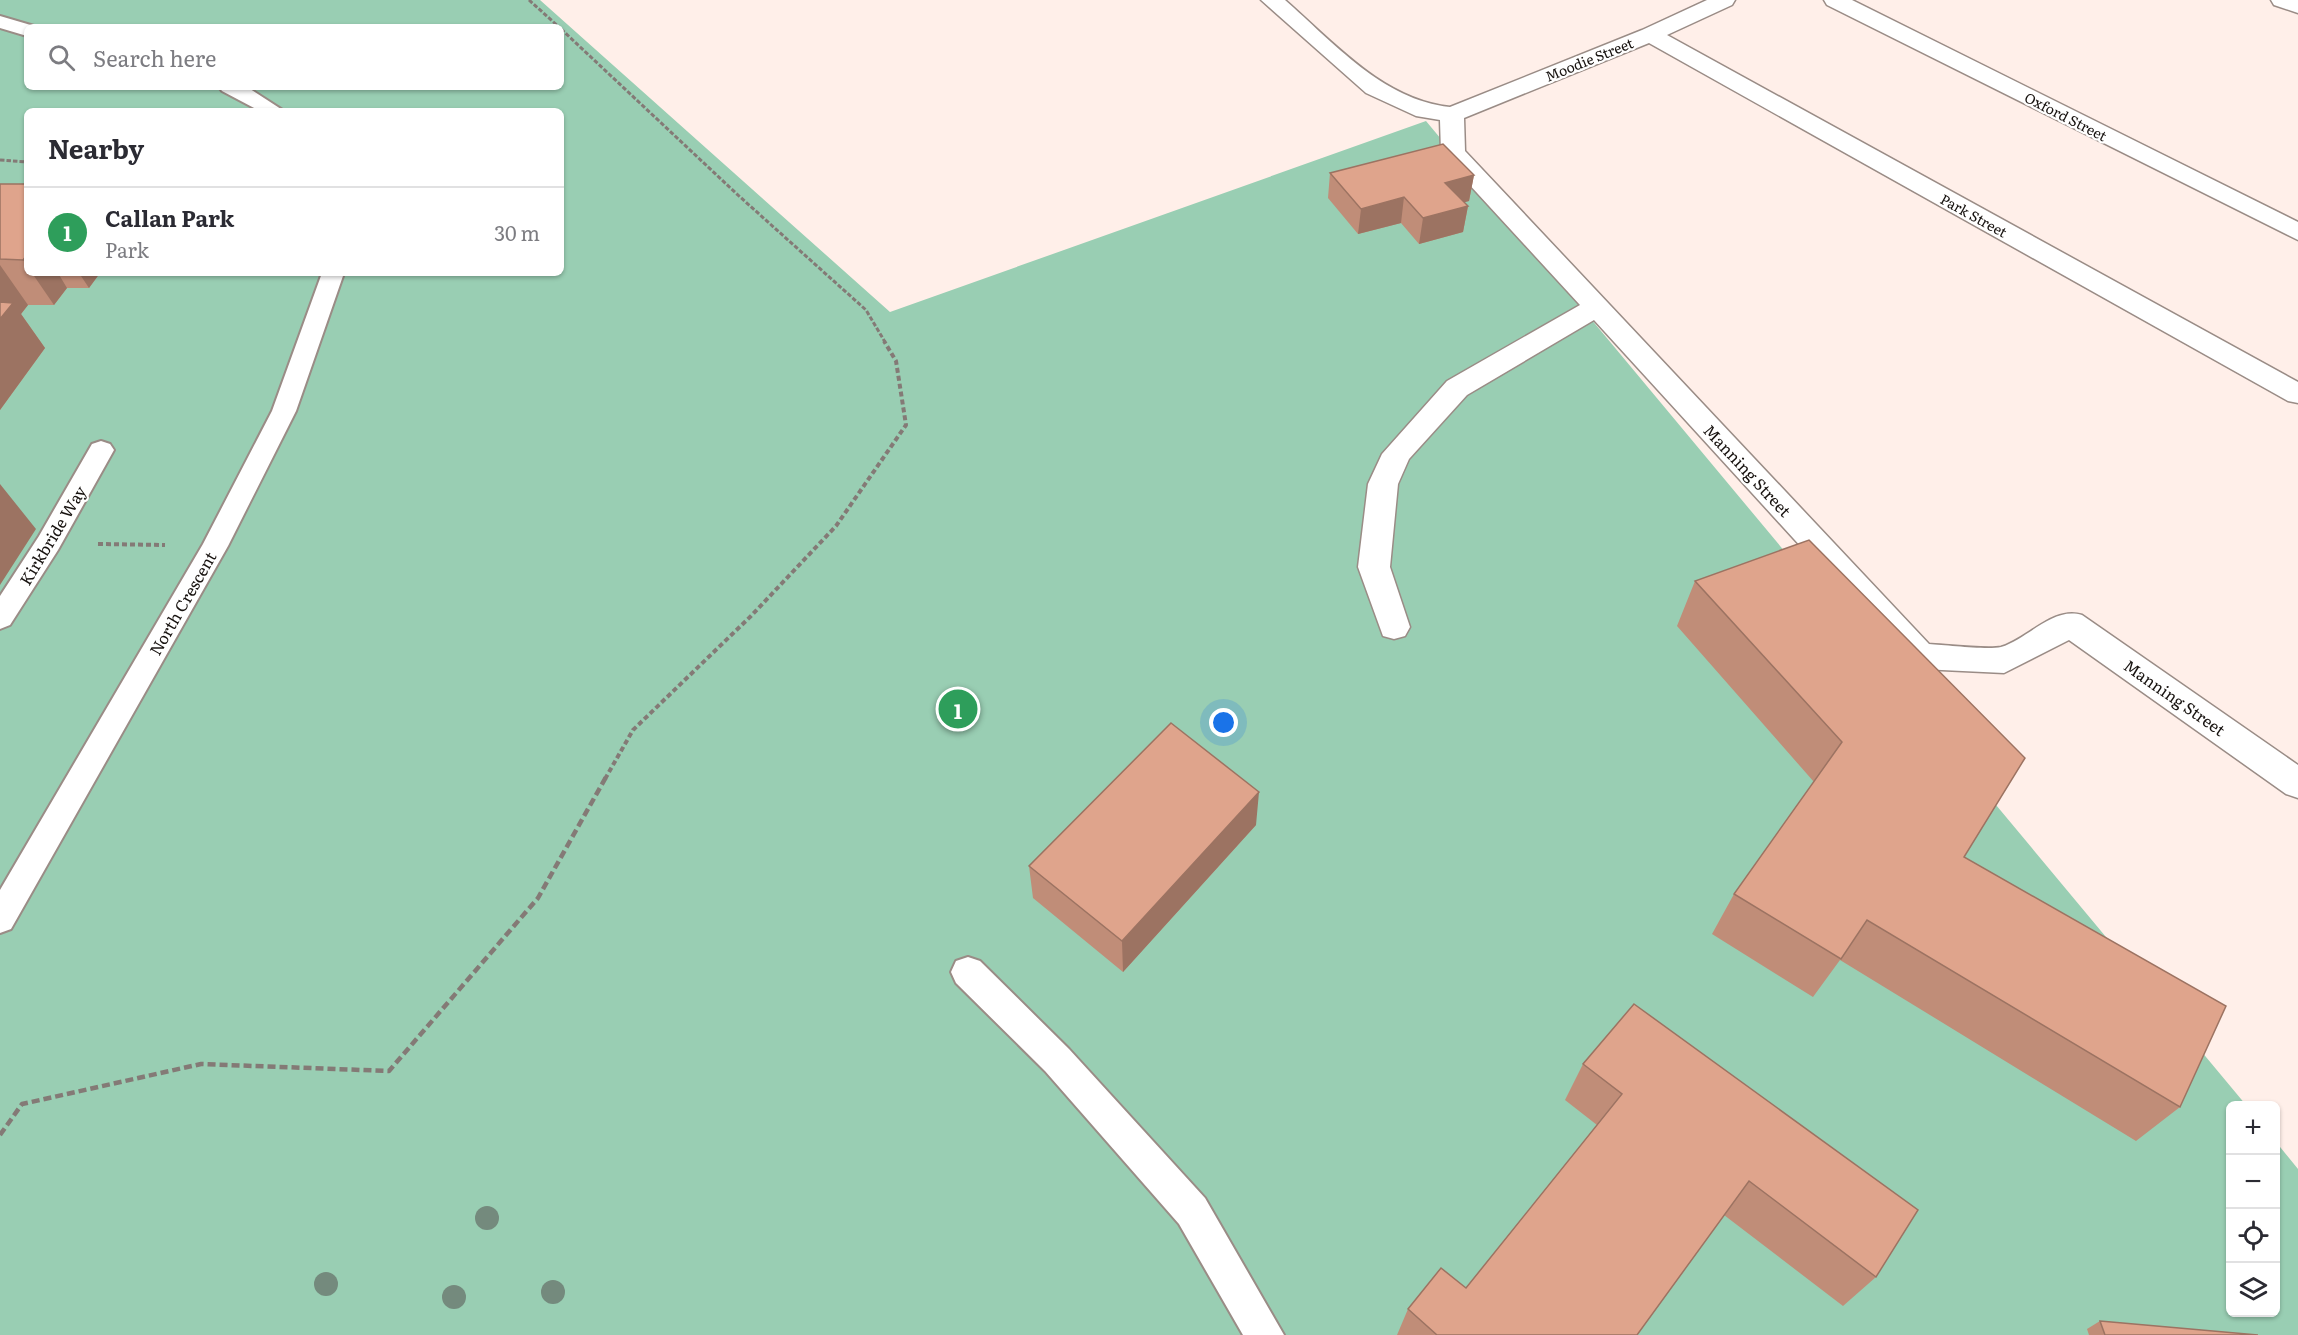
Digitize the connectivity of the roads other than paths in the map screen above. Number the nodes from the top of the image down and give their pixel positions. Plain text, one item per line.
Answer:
1 (1272, 0) edge
2 (1724, 0) edge
3 (1835, 0) edge
4 (2282, 0) edge
5 (2298, 7) edge
6 (0, 22) edge
7 (24, 29) edge
8 (1650, 35) junction
9 (236, 90) edge
10 (269, 108) edge
11 (1452, 114) junction
12 (2298, 232) edge
13 (332, 276) edge
14 (1596, 307) junction
15 (2298, 394) edge
16 (101, 450) dead end
17 (0, 618) edge
18 (1394, 627) dead end
19 (2298, 784) edge
20 (0, 920) edge
21 (968, 972) dead end
22 (1265, 1335) edge

1 - 11 street
2 - 8 street, Moodie Street
3 - 12 street, Oxford Street
4 - 5 street
6 - 7 lane
8 - 11 street, Moodie Street
8 - 15 street, Park Street
9 - 10 lane
11 - 14 street, Manning Street
13 - 20 lane, North Crescent
14 - 18 street
14 - 19 street, Manning Street
16 - 17 lane, Kirkbride Way
21 - 22 lane

